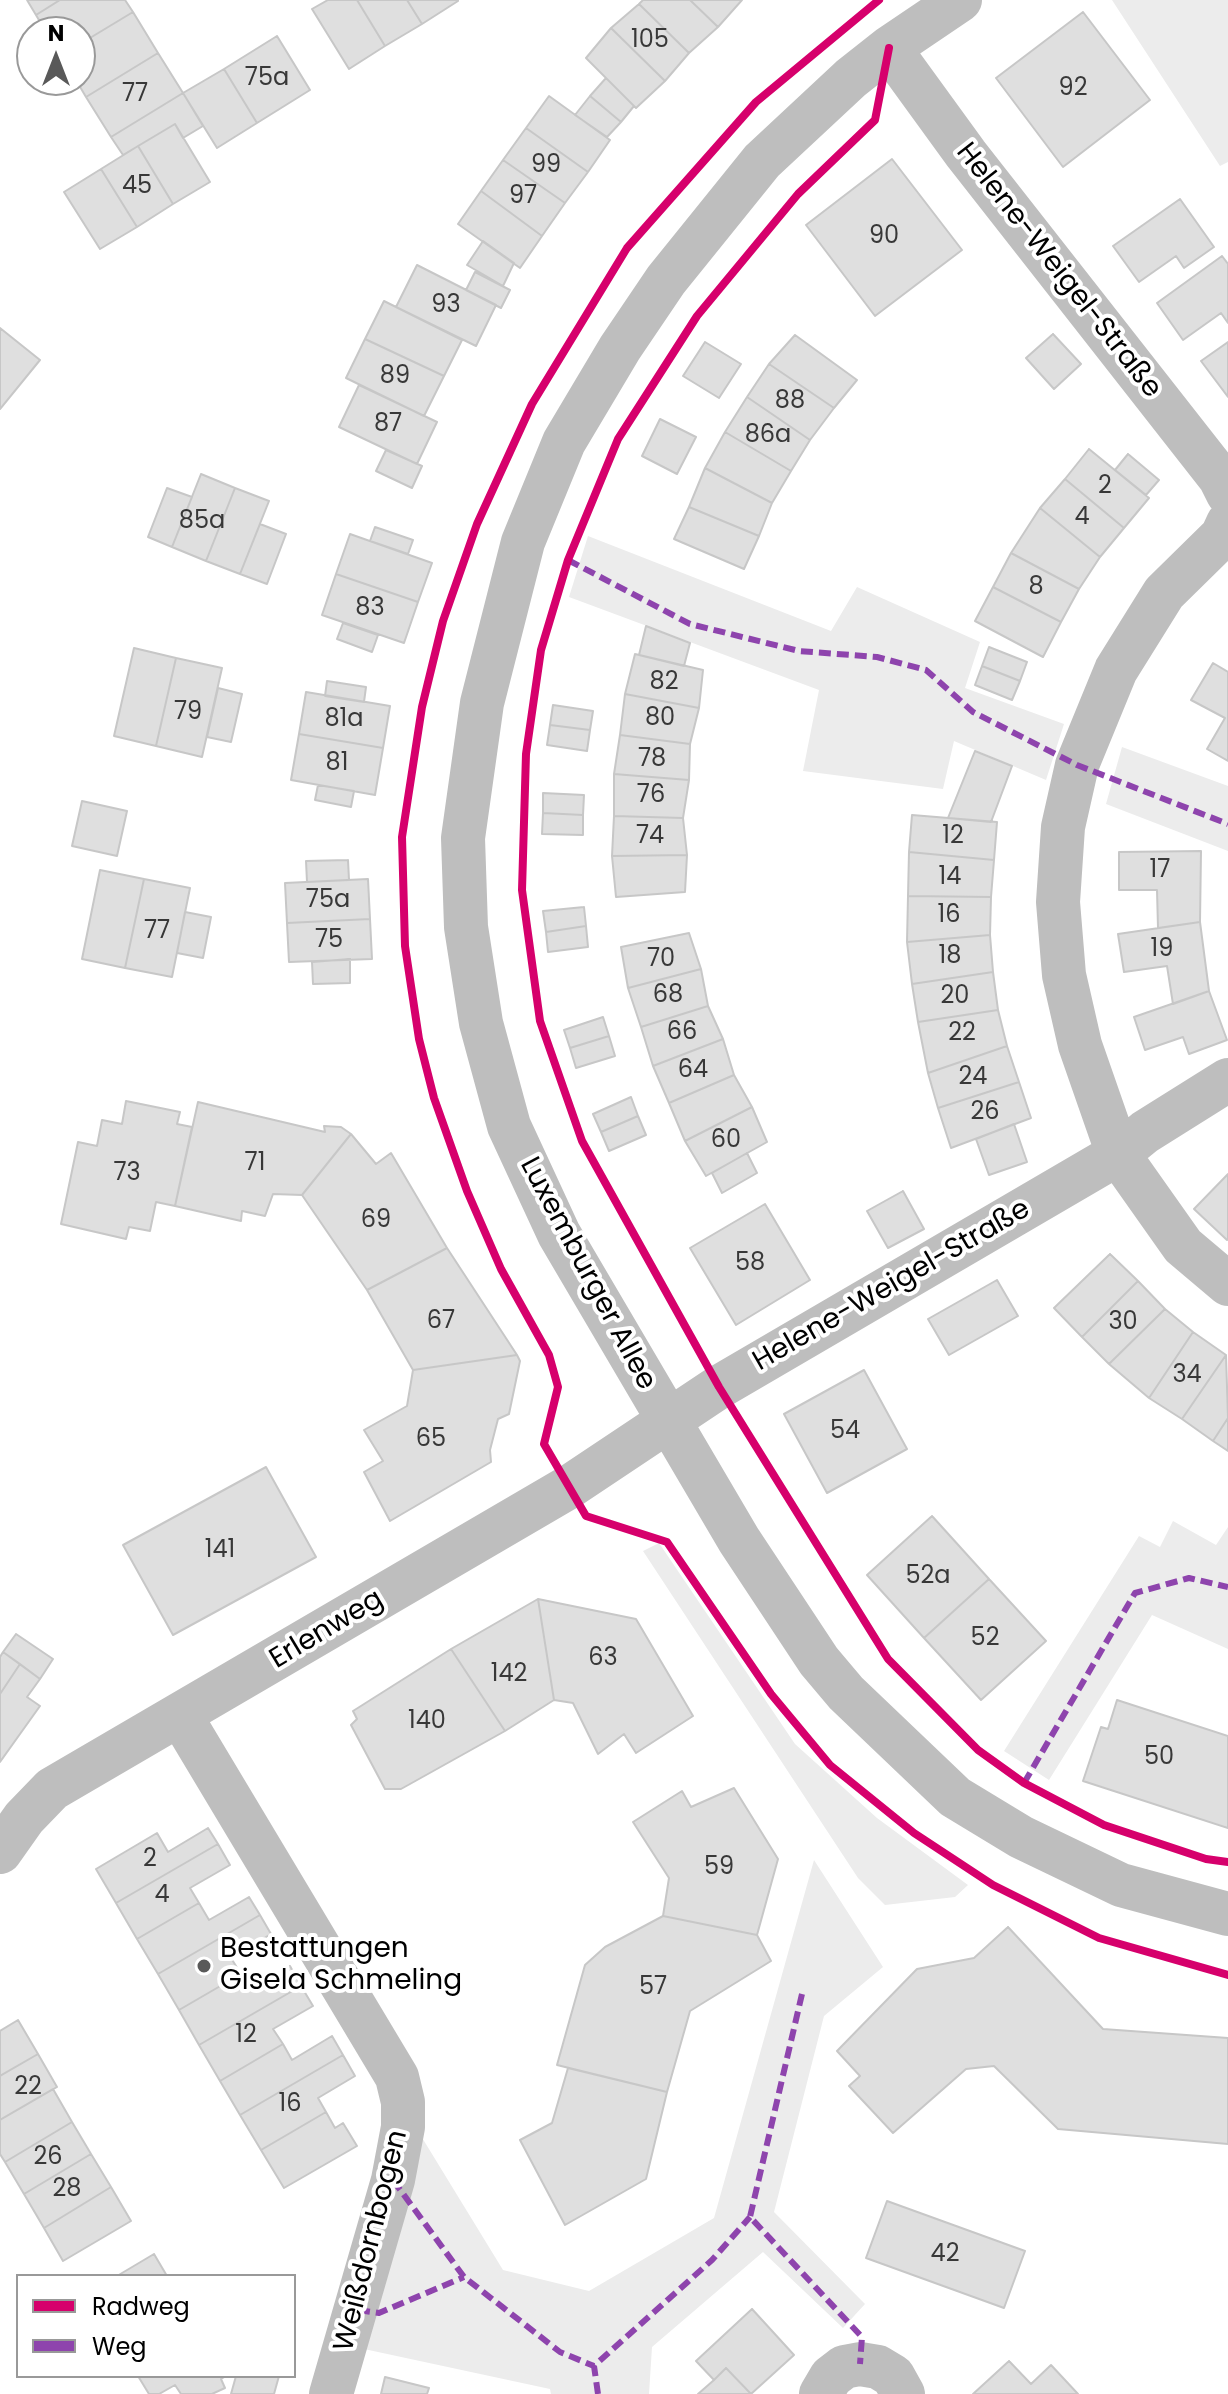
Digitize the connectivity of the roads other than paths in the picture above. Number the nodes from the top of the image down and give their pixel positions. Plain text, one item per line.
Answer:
1 (960, 0) edge
2 (889, 48) junction
3 (1228, 494) edge
4 (1228, 523) edge
5 (1228, 1080) edge
6 (1118, 1154) junction
7 (1228, 1284) edge
8 (667, 1421) junction
9 (180, 1715) junction
10 (0, 1852) edge
11 (1228, 1914) edge
12 (331, 2394) edge
13 (821, 2394) edge
14 (903, 2394) edge

1 - 2 street, Luxemburger Allee
2 - 3 street, Helene-Weigel-Straße
2 - 8 street, Luxemburger Allee
4 - 6 street
5 - 6 street, Helene-Weigel-Straße
6 - 7 street
6 - 8 street, Helene-Weigel-Straße
8 - 9 street, Erlenweg
8 - 11 street, Luxemburger Allee
9 - 10 street, Erlenweg
9 - 12 street, Weißdornbogen
13 - 14 street

